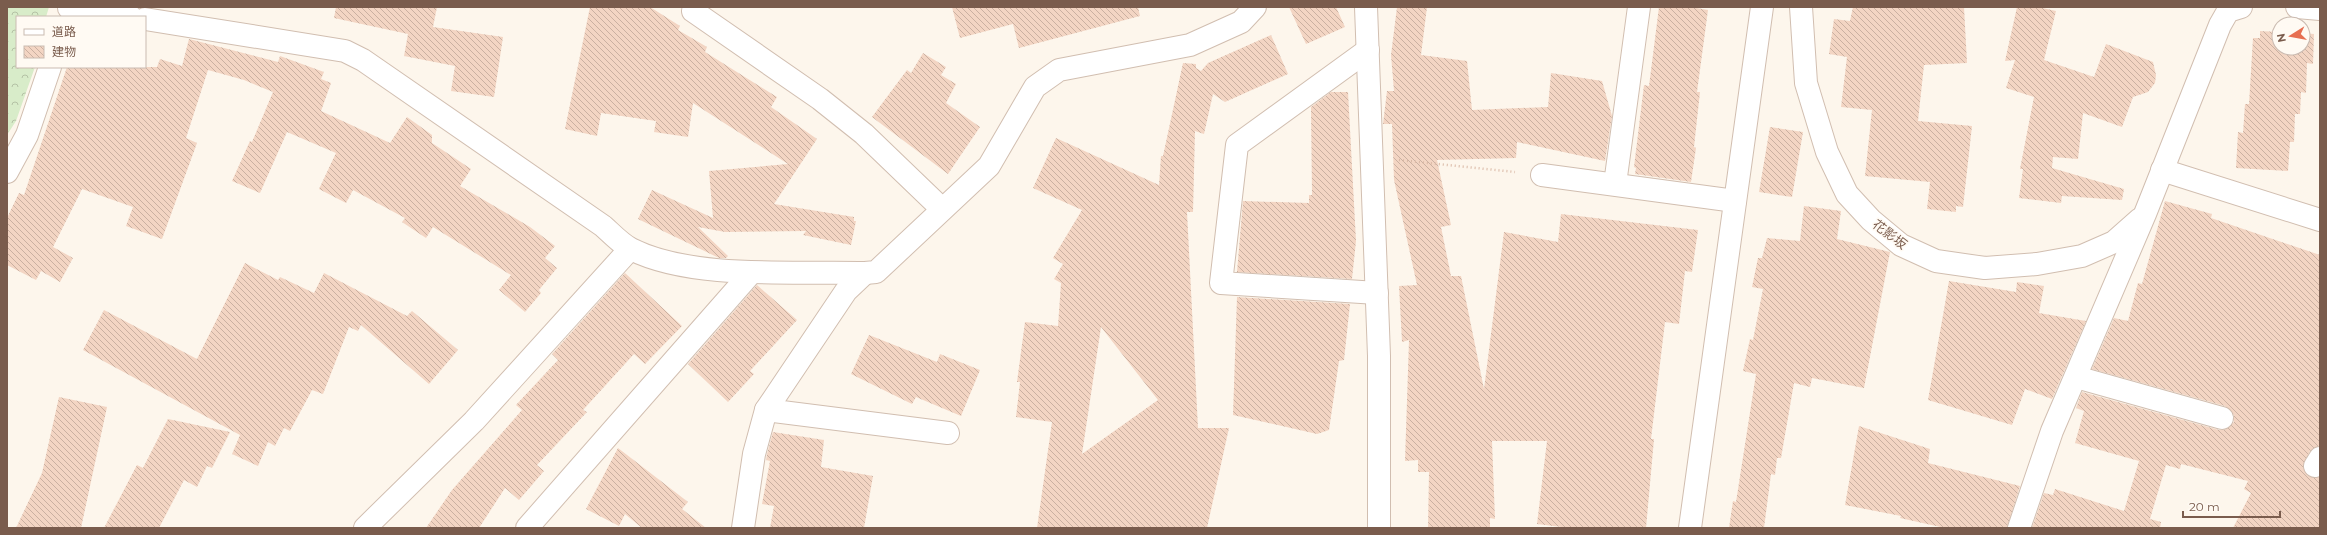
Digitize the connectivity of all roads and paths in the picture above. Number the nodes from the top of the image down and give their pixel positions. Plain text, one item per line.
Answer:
1 (1255, 7) edge
2 (1366, 7) edge
3 (1639, 7) edge
4 (1762, 7) edge
5 (1801, 7) edge
6 (2241, 7) edge
7 (2297, 7) edge
8 (2320, 10) edge
9 (68, 11) edge
10 (693, 12) dead end
11 (120, 16) edge
12 (146, 19) edge
13 (1368, 50) junction
14 (50, 68) edge
15 (1405, 161) dead end
16 (2162, 170) junction
17 (7, 172) edge
18 (1542, 175) joint
19 (1615, 184) junction
20 (1735, 201) junction
21 (942, 209) junction
22 (2145, 214) junction
23 (2320, 220) edge
24 (630, 249) junction
25 (751, 273) junction
26 (865, 273) junction
27 (1377, 293) junction
28 (2076, 377) junction
29 (766, 410) junction
30 (2222, 418) dead end
31 (948, 433) dead end
32 (365, 528) edge
33 (527, 528) edge
34 (743, 528) edge
35 (1378, 528) edge
36 (1690, 528) edge
37 (2019, 528) edge

1 - 21 street
2 - 13 street
3 - 19 street
4 - 20 street
5 - 22 street, 花影坂
6 - 16 street
7 - 8 street
9 - 11 street
10 - 21 street
12 - 24 street
13 - 27 street
13 - 27 street
14 - 17 street
15 - 18 path
16 - 22 street
16 - 23 street
18 - 19 street
19 - 20 street
20 - 36 street
21 - 26 street
22 - 28 street
24 - 25 street
24 - 32 street
25 - 26 street
25 - 33 street
26 - 29 street
27 - 35 street
28 - 30 street
28 - 37 street
29 - 31 street
29 - 34 street

